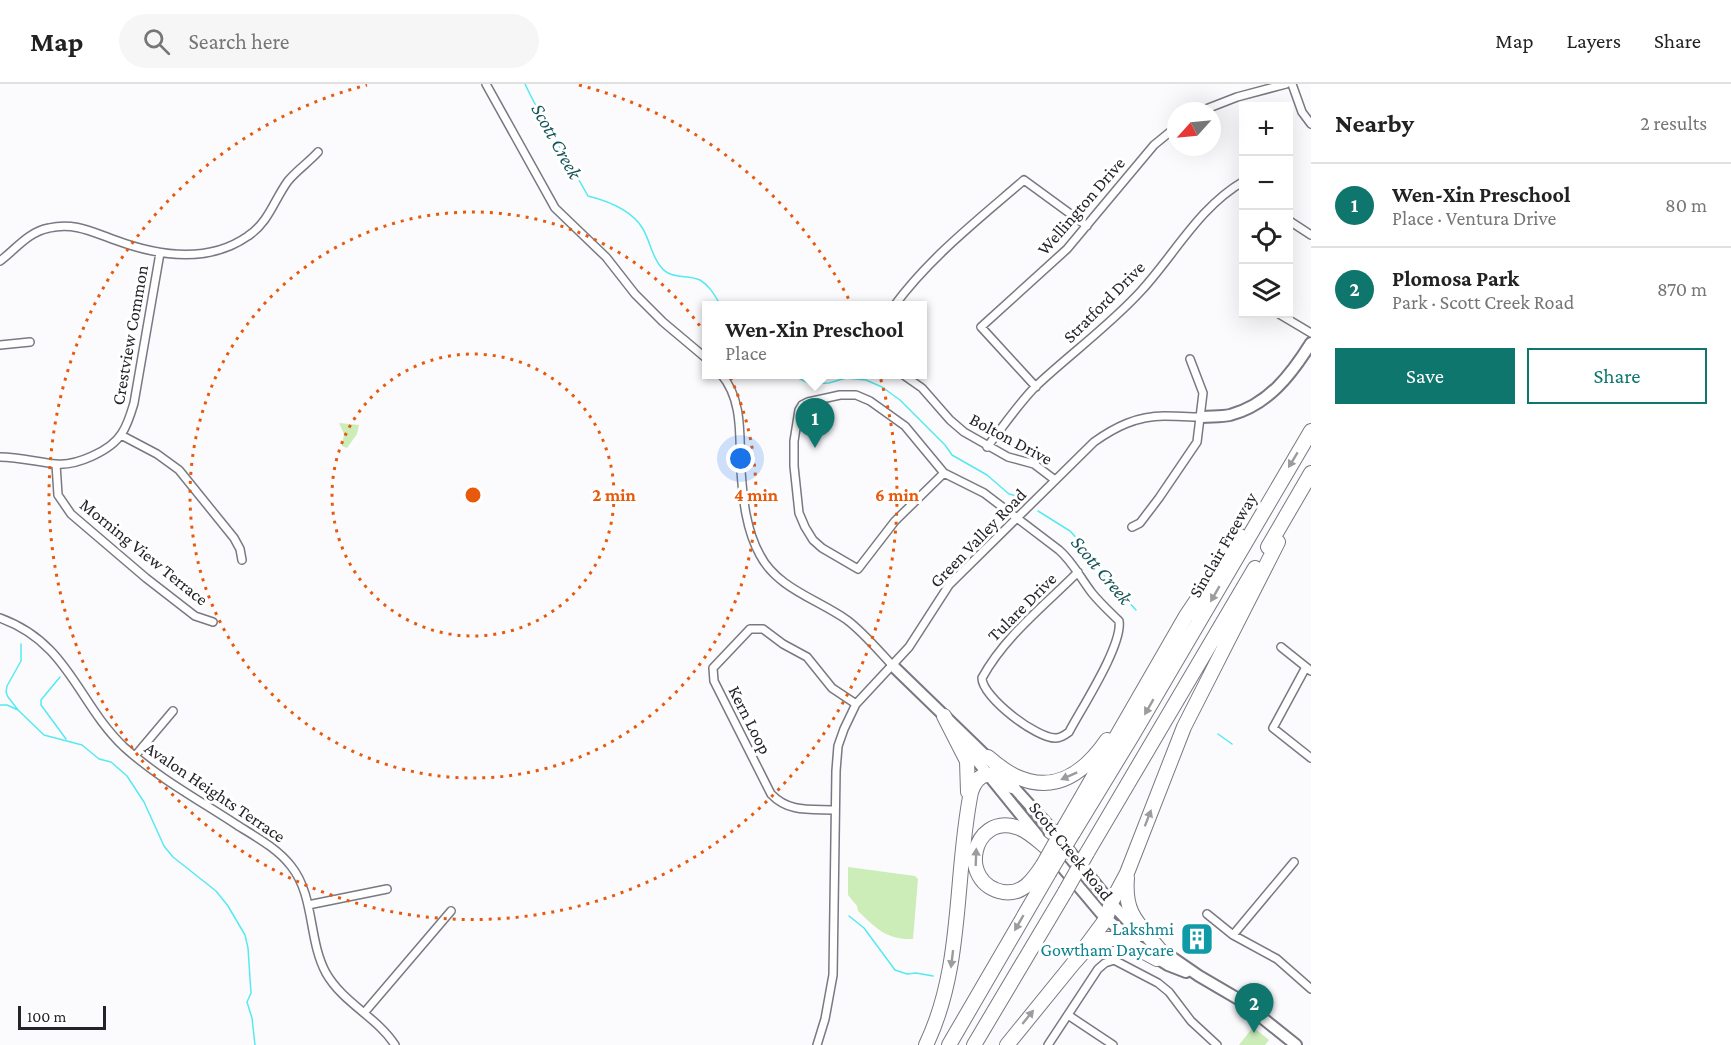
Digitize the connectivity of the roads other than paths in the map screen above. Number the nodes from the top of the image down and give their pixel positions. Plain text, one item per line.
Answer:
1 (486, 84) edge
2 (1286, 84) edge
3 (1292, 84) edge
4 (1221, 103) edge
5 (1311, 124) edge
6 (1167, 134) edge
7 (318, 152) dead end
8 (1239, 183) edge
9 (1293, 223) edge
10 (1088, 226) junction
11 (1311, 236) edge
12 (160, 253) junction
13 (0, 261) edge
14 (898, 301) edge
15 (1286, 318) edge
16 (1311, 333) edge
17 (30, 342) dead end
18 (1311, 343) edge
19 (0, 345) edge
20 (702, 355) edge
21 (1190, 359) dead end
22 (724, 379) edge
23 (908, 379) edge
24 (1036, 387) junction
25 (1202, 417) junction
26 (1311, 431) edge
27 (121, 435) junction
28 (987, 447) junction
29 (0, 457) edge
30 (56, 464) junction
31 (1311, 472) edge
32 (944, 473) junction
33 (1054, 480) junction
34 (1311, 485) edge
35 (1276, 489) junction
36 (1017, 518) junction
37 (1132, 527) dead end
38 (1278, 542) junction
39 (242, 560) dead end
40 (1078, 573) junction
41 (0, 618) edge
42 (213, 622) dead end
43 (1281, 647) dead end
44 (892, 665) junction
45 (1156, 666) junction
46 (1309, 669) edge
47 (856, 704) junction
48 (173, 711) dead end
49 (944, 717) junction
50 (135, 756) junction
51 (988, 757) junction
52 (1311, 759) edge
53 (1139, 769) junction
54 (988, 775) junction
55 (1012, 786) junction
56 (968, 808) junction
57 (835, 810) junction
58 (1069, 830) junction
59 (1047, 848) junction
60 (1294, 862) dead end
61 (1046, 869) junction
62 (1127, 873) junction
63 (387, 889) dead end
64 (1067, 894) junction
65 (1111, 903) junction
66 (308, 905) junction
67 (451, 911) dead end
68 (1207, 914) dead end
69 (1106, 919) junction
70 (1233, 935) junction
71 (1158, 954) junction
72 (1072, 965) junction
73 (1311, 989) edge
74 (364, 1013) junction
75 (1068, 1015) junction
76 (395, 1045) edge
77 (817, 1045) edge
78 (926, 1045) edge
79 (949, 1045) edge
80 (974, 1045) edge
81 (981, 1045) edge
82 (1007, 1045) edge
83 (1048, 1045) edge
84 (1113, 1045) edge
85 (1217, 1045) edge
86 (1296, 1045) edge

1 - 20 street
2 - 4 street
3 - 5 street
6 - 10 street, Wellington Drive
7 - 12 street
8 - 24 street, Stratford Drive
9 - 11 street
10 - 14 street
10 - 24 street, Wellington Drive
12 - 13 street
12 - 27 street, Crestview Common
15 - 16 street
17 - 19 street
18 - 25 main road
21 - 25 street
22 - 44 street, Scott Creek Road
23 - 28 street, Bolton Drive
24 - 28 street, Stratford Drive
25 - 33 street, Green Valley Road
25 - 37 street
26 -> 35 highway, Sinclair Freeway
27 - 30 street
27 - 39 street
28 - 33 street, Bolton Drive
29 - 30 street
30 - 42 street, Morning View Terrace
31 - 53 highway
32 - 32 street
32 - 36 street, Tulare Drive
33 - 36 street, Green Valley Road
34 - 38 highway
35 - 45 highway
35 -> 58 highway, Sinclair Freeway
36 - 40 street, Tulare Drive
36 - 44 street, Green Valley Road
38 - 53 highway
62 -> 38 highway
40 - 40 street, Tulare Drive
41 - 50 street, Avalon Heights Terrace
43 - 46 street
44 - 47 street, Green Valley Road
44 - 49 main road, Scott Creek Road
45 -> 51 highway
45 - 58 highway
46 - 52 street
47 - 57 street, Green Valley Road
47 - 57 street, Kern Loop
48 - 50 street
49 - 51 main road, Scott Creek Road
49 - 54 main road, Scott Creek Road
49 - 56 highway
50 - 66 street, Avalon Heights Terrace
51 - 55 main road, Scott Creek Road
53 - 64 highway
54 - 55 highway
54 - 56 highway
54 - 59 main road, Scott Creek Road
55 - 65 main road, Scott Creek Road
56 -> 78 highway
57 - 77 street, Green Valley Road
58 - 61 highway, bridge
61 -> 59 highway
59 - 69 main road, Scott Creek Road
60 - 70 street
61 -> 79 highway
62 - 65 highway
62 - 71 highway
63 - 66 street
64 - 80 highway
64 - 81 highway
65 - 69 highway
65 - 71 main road, Scott Creek Road
66 - 74 street, Avalon Heights Terrace
67 - 74 street
68 - 70 street
69 - 71 main road, Scott Creek Road
69 - 72 highway
70 - 73 street
71 - 72 highway
71 - 86 main road, Scott Creek Road
82 -> 72 highway
74 - 76 street, Avalon Heights Terrace
75 - 83 street
75 - 84 street
75 - 85 street

